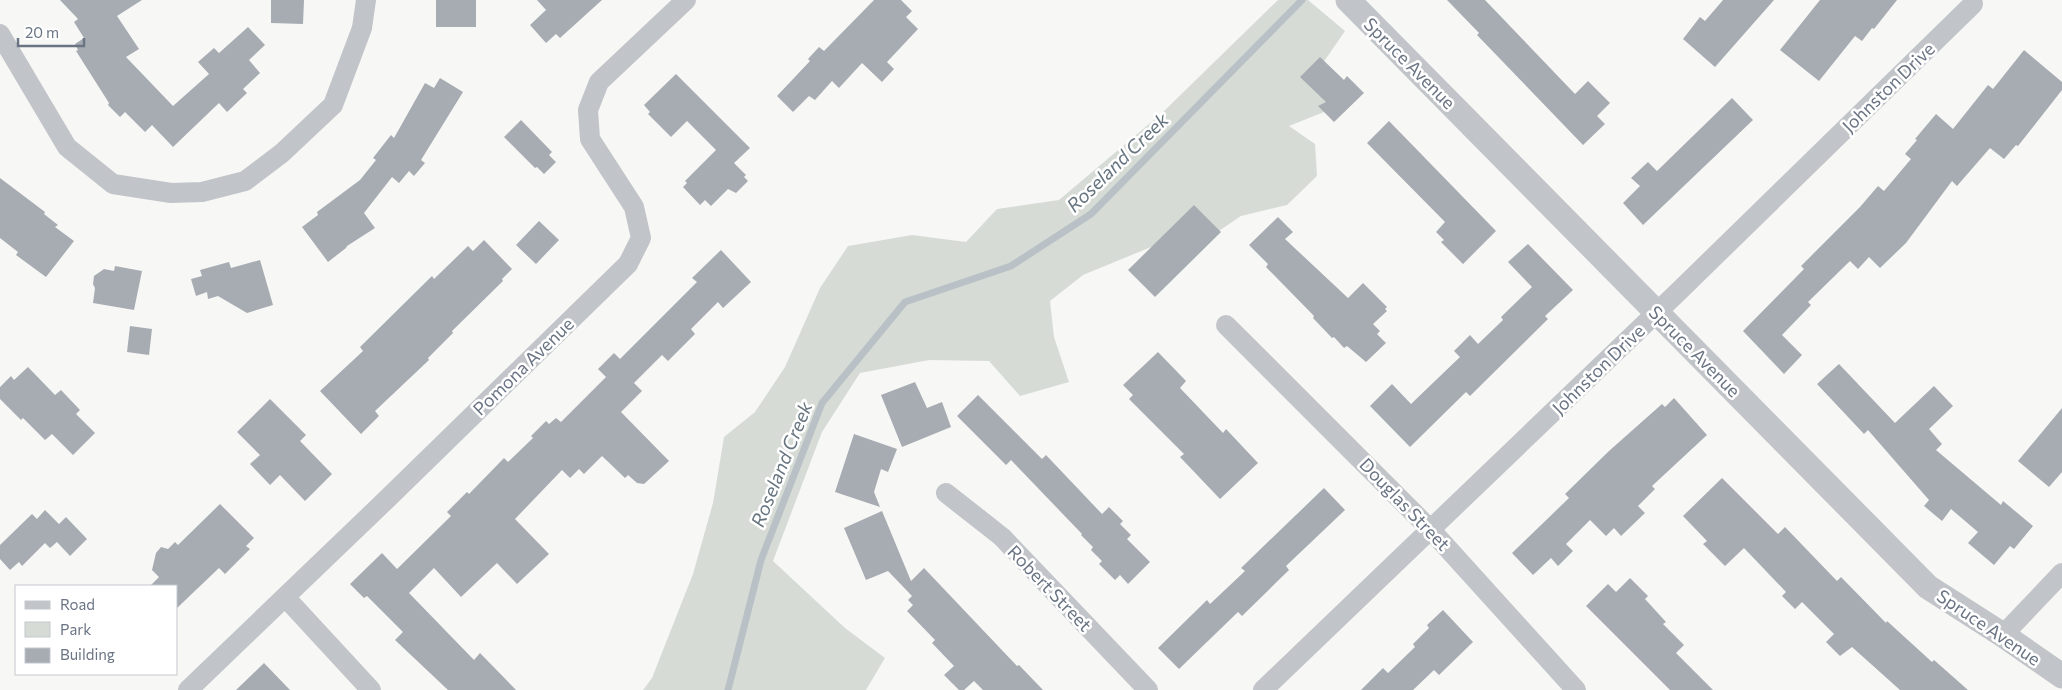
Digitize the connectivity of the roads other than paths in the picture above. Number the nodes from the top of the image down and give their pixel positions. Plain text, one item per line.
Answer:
1 (366, 0) edge
2 (686, 0) edge
3 (1348, 0) edge
4 (1973, 4) dead end
5 (0, 34) edge
6 (1656, 312) junction
7 (1226, 325) dead end
8 (946, 493) dead end
9 (1431, 530) junction
10 (2062, 573) edge
11 (286, 598) junction
12 (2003, 635) junction
13 (2062, 676) edge
14 (188, 690) edge
15 (371, 690) edge
16 (1148, 690) edge
17 (1263, 690) edge
18 (1576, 690) edge

1 - 5 street
2 - 11 street, Pomona Avenue
3 - 6 street, Spruce Avenue
4 - 6 street, Johnston Drive
6 - 9 street, Johnston Drive
6 - 12 street, Spruce Avenue
7 - 9 street, Douglas Street
8 - 16 street, Robert Street
9 - 17 street, Johnston Drive
9 - 18 street, Douglas Street
10 - 12 street
11 - 14 street, Pomona Avenue
11 - 15 street
12 - 13 street, Spruce Avenue

